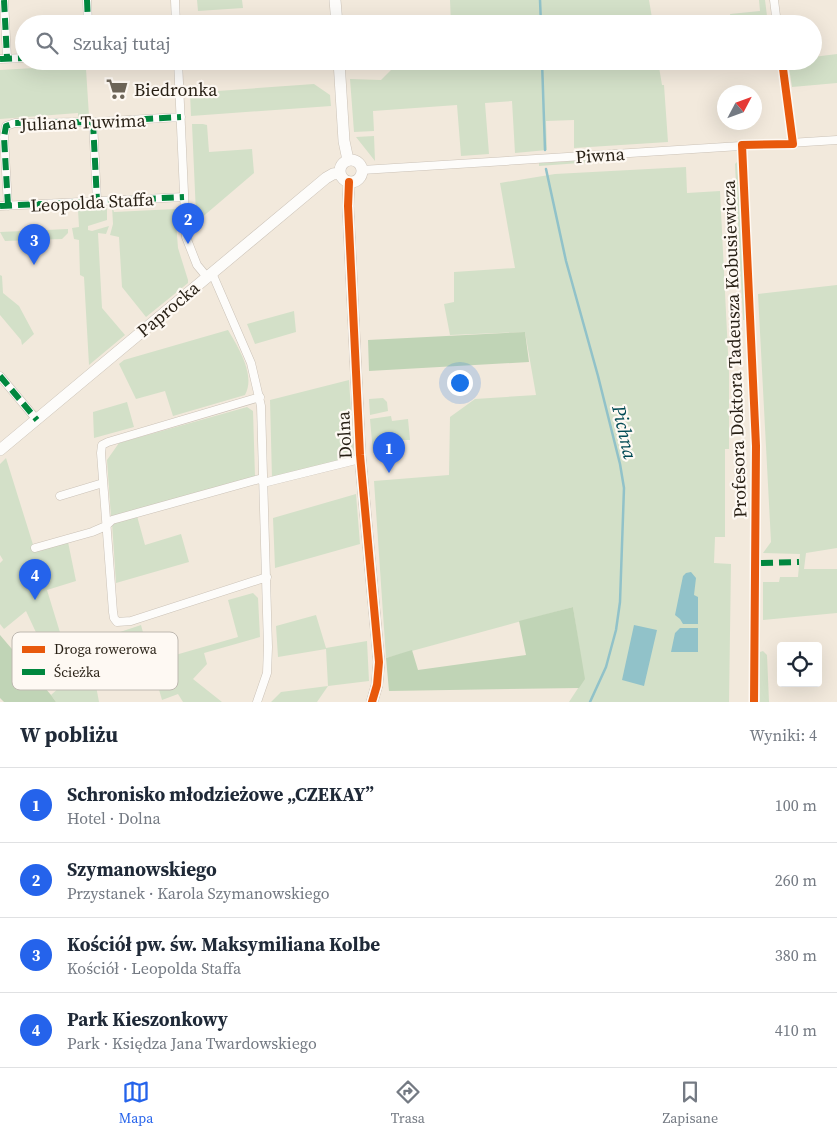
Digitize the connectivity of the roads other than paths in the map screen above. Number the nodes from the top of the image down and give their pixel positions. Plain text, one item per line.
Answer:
1 (4, 0) edge
2 (87, 0) edge
3 (175, 0) edge
4 (335, 0) edge
5 (774, 0) edge
6 (88, 15) edge
7 (176, 15) edge
8 (336, 15) edge
9 (776, 15) edge
10 (4, 59) edge
11 (178, 70) edge
12 (340, 70) edge
13 (783, 70) edge
14 (181, 117) junction
15 (93, 122) junction
16 (837, 140) edge
17 (793, 144) junction
18 (742, 145) junction
19 (348, 160) junction
20 (362, 170) junction
21 (339, 173) junction
22 (349, 182) junction
23 (184, 197) junction
24 (96, 201) junction
25 (4, 206) edge
26 (210, 275) junction
27 (0, 376) edge
28 (260, 398) junction
29 (37, 420) junction
30 (0, 450) edge
31 (360, 459) junction
32 (263, 481) junction
33 (103, 483) junction
34 (60, 496) dead end
35 (106, 526) junction
36 (35, 548) dead end
37 (267, 578) junction
38 (256, 702) edge
39 (372, 702) edge
40 (754, 702) edge

1 - 10 street
2 - 6 street
3 - 7 street
4 - 8 street
5 - 9 street
11 - 14 street
12 - 19 street
13 - 17 street
14 - 15 street, Juliana Tuwima
14 - 23 street
15 - 24 street
15 - 25 street, Juliana Tuwima
16 - 17 street, Piwna
17 - 18 street, Piwna
18 - 20 street, Piwna
18 - 40 street, Profesora Doktora Tadeusza Kobusiewicza
19 - 20 street
19 - 21 street
20 - 22 street
21 - 22 street
21 - 26 street, Paprocka
22 - 31 street, Dolna
23 - 24 street, Leopolda Staffa
23 - 26 street
24 - 25 street, Leopolda Staffa
26 - 28 street
26 - 29 street, Paprocka
27 - 29 street
28 - 32 street
28 - 33 street
29 - 30 street, Paprocka
31 - 32 street
31 - 39 street, Dolna
32 - 35 street
32 - 37 street
33 - 34 street
33 - 35 street
35 - 36 street
35 - 37 street
37 - 38 street

